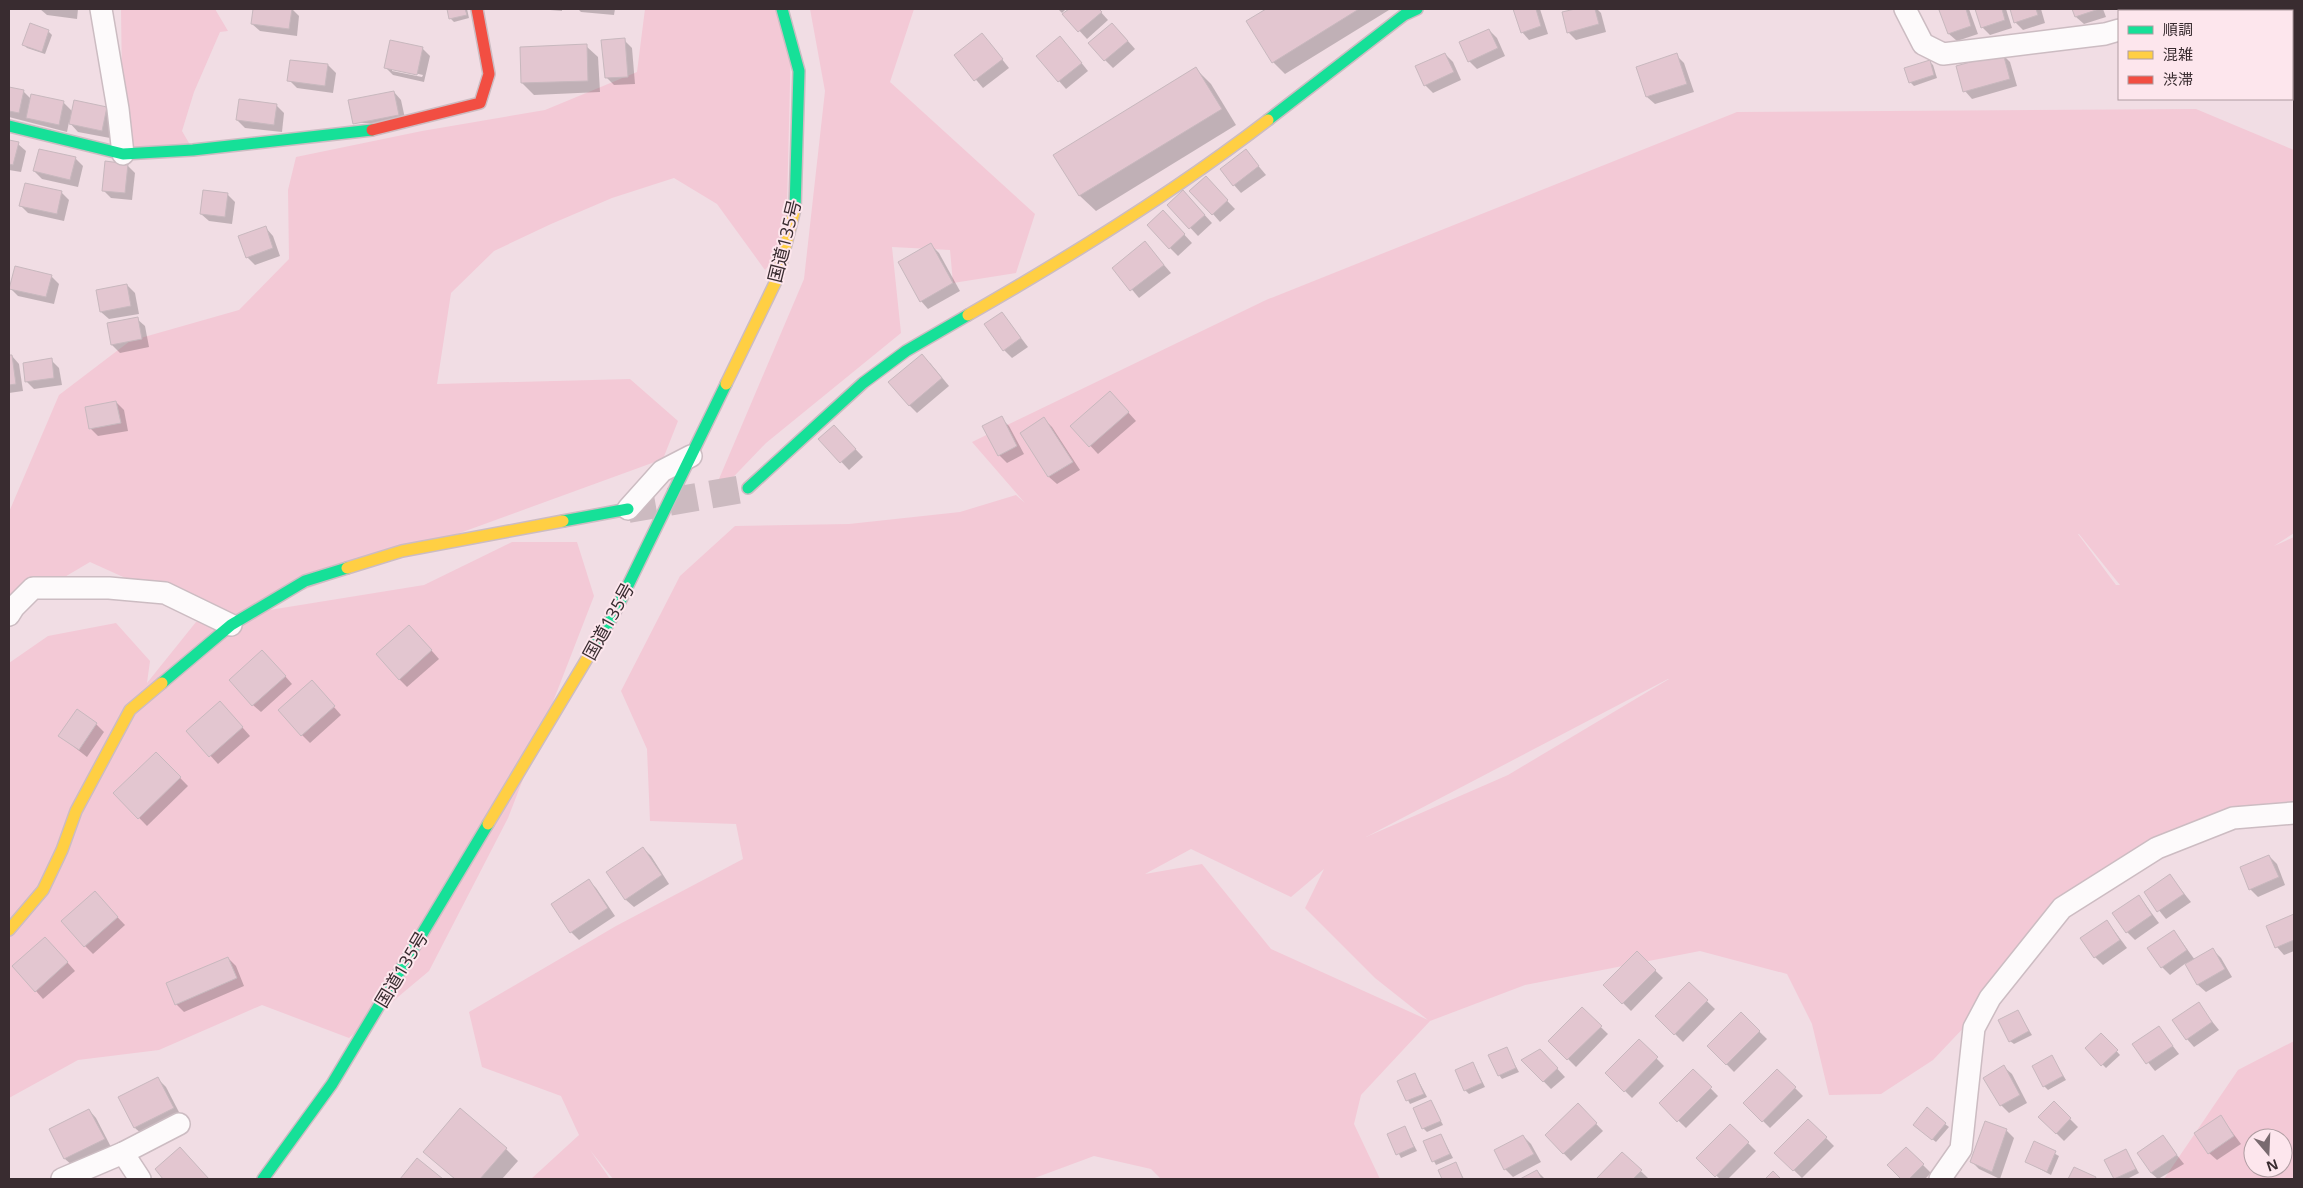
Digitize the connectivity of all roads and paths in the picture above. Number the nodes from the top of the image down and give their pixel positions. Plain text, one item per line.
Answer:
1 (101, 9) edge
2 (477, 9) edge
3 (782, 9) edge
4 (1417, 9) edge
5 (1905, 9) edge
6 (2118, 30) edge
7 (9, 126) edge
8 (123, 154) junction
9 (691, 456) junction
10 (748, 488) tunnel mouth
11 (628, 509) joint
12 (9, 615) edge
13 (231, 625) junction
14 (2294, 813) edge
15 (9, 930) edge
16 (179, 1124) dead end
17 (124, 1153) junction
18 (62, 1179) edge
19 (140, 1179) edge
20 (263, 1179) edge
21 (1940, 1179) edge

1 - 8 street
2 - 8 main road
3 - 9 main road, 国道135号
4 - 10 main road
5 - 6 street
7 - 8 main road
9 - 11 street
9 - 20 main road, 国道135号
11 - 13 main road
12 - 13 street
13 - 15 main road
14 - 21 street
16 - 17 street
17 - 18 street
17 - 19 street

